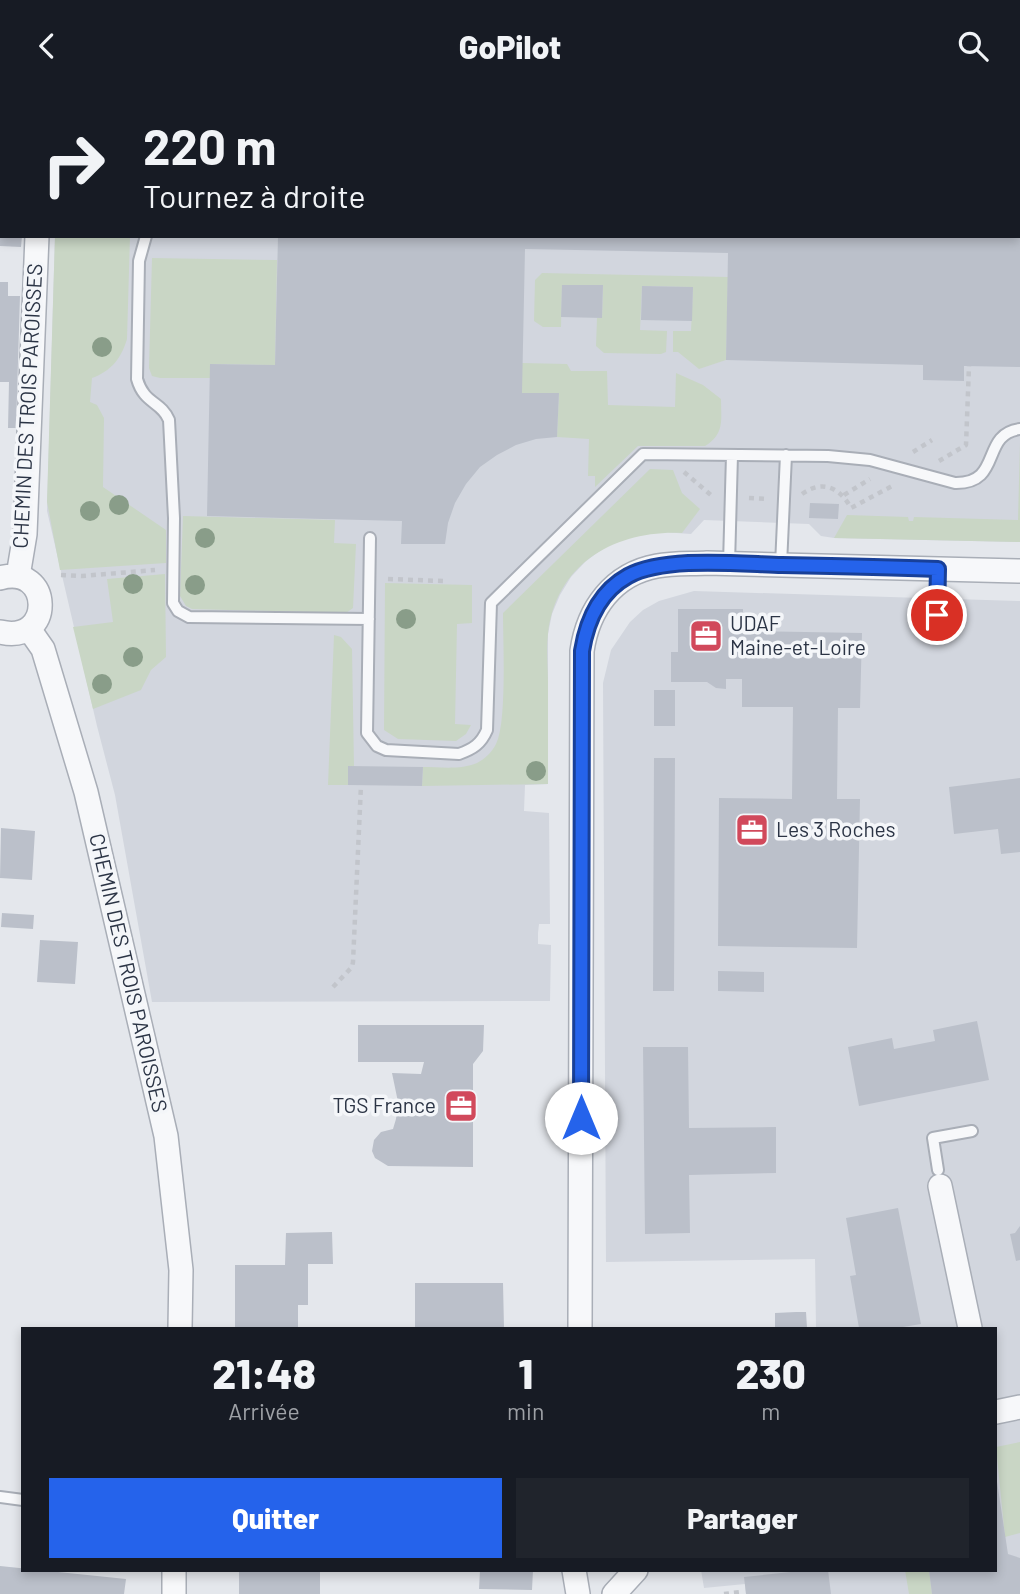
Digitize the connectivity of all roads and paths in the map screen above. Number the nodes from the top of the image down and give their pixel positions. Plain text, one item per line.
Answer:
1 (37, 238) edge
2 (145, 238) edge
3 (1020, 429) edge
4 (732, 455) junction
5 (786, 455) junction
6 (370, 538) dead end
7 (729, 564) junction
8 (781, 565) junction
9 (173, 568) junction
10 (938, 569) junction
11 (1020, 571) edge
12 (61, 575) dead end
13 (9, 577) edge
14 (370, 578) junction
15 (443, 581) dead end
16 (937, 615) dead end
17 (369, 619) junction
18 (29, 629) junction
19 (0, 632) edge
20 (360, 785) dead end
21 (333, 987) dead end
22 (972, 1131) dead end
23 (939, 1178) joint
24 (180, 1327) edge
25 (580, 1327) edge
26 (970, 1327) edge
27 (1020, 1407) edge
28 (997, 1412) edge
29 (0, 1497) edge
30 (21, 1500) edge
31 (174, 1572) edge
32 (574, 1572) edge
33 (634, 1572) edge
34 (741, 1592) dead end
35 (174, 1594) edge
36 (578, 1594) edge
37 (614, 1594) edge
38 (724, 1594) edge

1 - 13 street, CHEMIN DES TROIS PAROISSES
2 - 9 lane
3 - 5 lane
4 - 5 lane
4 - 7 lane
4 - 17 lane
5 - 8 lane
6 - 14 lane
7 - 8 street
7 - 25 street
8 - 10 street
9 - 12 path
9 - 17 lane
10 - 11 street
10 - 16 lane
13 - 18 street
14 - 15 path
14 - 17 lane
18 - 19 street
18 - 24 street, CHEMIN DES TROIS PAROISSES
20 - 21 path
22 - 23 lane
23 - 26 street
27 - 28 street
29 - 30 lane
31 - 35 street
32 - 36 street
33 - 37 street
34 - 38 path

